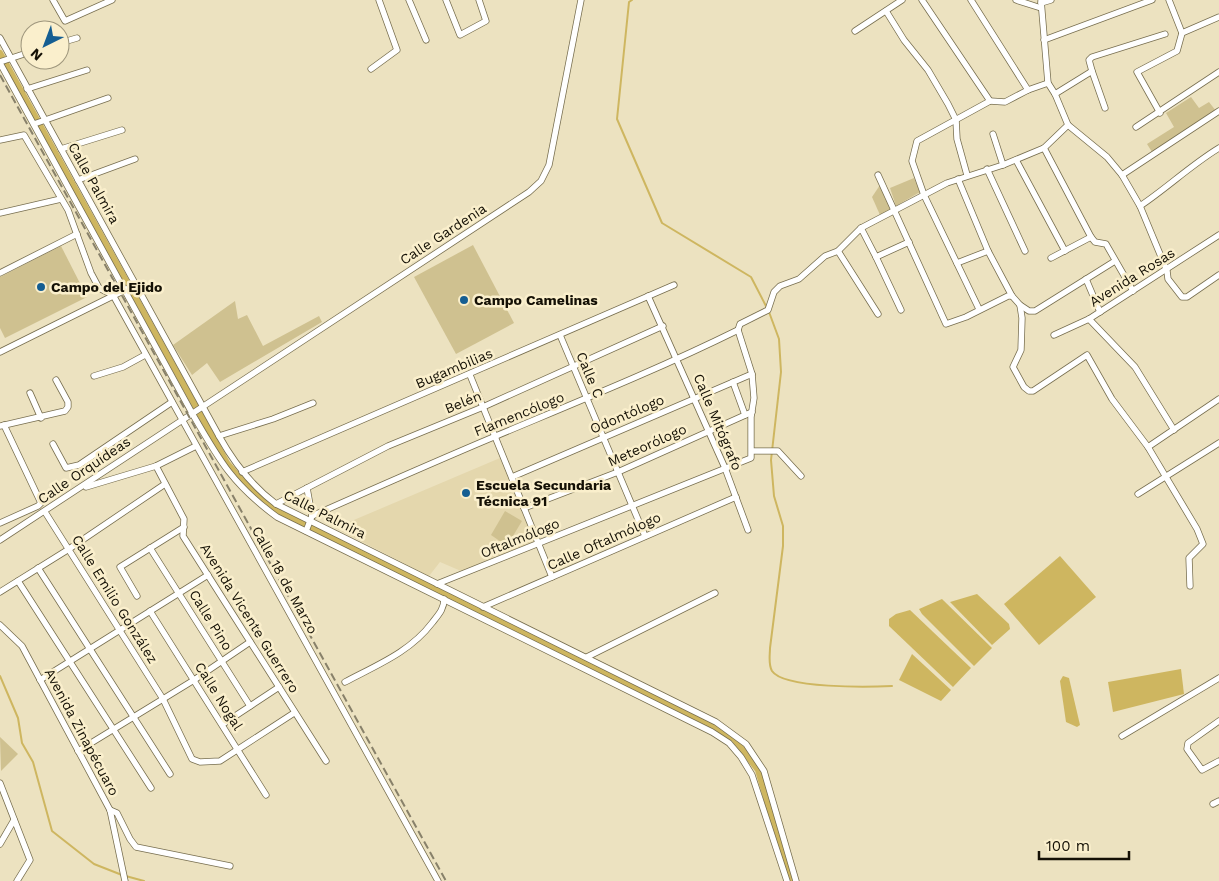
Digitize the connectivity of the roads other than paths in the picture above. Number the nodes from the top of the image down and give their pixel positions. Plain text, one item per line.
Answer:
1 (52, 0) edge
2 (112, 0) edge
3 (379, 0) edge
4 (409, 0) edge
5 (446, 0) edge
6 (479, 0) edge
7 (581, 0) edge
8 (902, 0) edge
9 (922, 0) edge
10 (971, 0) edge
11 (1016, 0) edge
12 (1051, 0) edge
13 (1152, 0) edge
14 (1169, 0) edge
15 (1041, 3) edge
16 (886, 11) junction
17 (1219, 17) edge
18 (855, 31) dead end
19 (1182, 33) junction
20 (1165, 34) dead end
21 (0, 38) edge
22 (77, 38) dead end
23 (70, 40) edge
24 (426, 40) dead end
25 (1044, 40) junction
26 (20, 55) edge
27 (11, 58) junction
28 (1, 62) edge
29 (370, 69) dead end
30 (87, 70) dead end
31 (1092, 71) junction
32 (1219, 72) edge
33 (1048, 83) junction
34 (27, 89) junction
35 (1028, 90) junction
36 (1055, 94) junction
37 (108, 98) dead end
38 (990, 102) junction
39 (1105, 108) dead end
40 (1219, 111) edge
41 (1160, 113) junction
42 (44, 120) junction
43 (956, 120) junction
44 (34, 124) junction
45 (1068, 125) junction
46 (1136, 127) dead end
47 (122, 130) dead end
48 (992, 134) dead end
49 (0, 140) edge
50 (1044, 148) junction
51 (1219, 148) edge
52 (61, 150) junction
53 (135, 158) dead end
54 (1016, 160) junction
55 (1004, 165) junction
56 (987, 169) junction
57 (878, 175) dead end
58 (967, 175) junction
59 (1122, 175) junction
60 (958, 179) junction
61 (78, 180) junction
62 (81, 187) junction
63 (71, 191) junction
64 (924, 195) junction
65 (61, 199) junction
66 (1140, 206) junction
67 (895, 210) junction
68 (0, 213) edge
69 (862, 228) junction
70 (77, 234) junction
71 (1219, 235) edge
72 (1091, 237) junction
73 (910, 242) junction
74 (838, 251) junction
75 (988, 251) junction
76 (1025, 251) dead end
77 (1065, 251) junction
78 (876, 257) junction
79 (1051, 258) dead end
80 (1115, 261) junction
81 (957, 263) junction
82 (1167, 271) junction
83 (0, 273) edge
84 (1219, 276) edge
85 (1086, 279) junction
86 (134, 285) junction
87 (674, 285) dead end
88 (126, 288) junction
89 (1133, 291) junction
90 (113, 295) junction
91 (648, 296) junction
92 (1012, 296) junction
93 (1020, 305) junction
94 (979, 309) junction
95 (902, 310) dead end
96 (1100, 312) junction
97 (878, 314) dead end
98 (1089, 319) junction
99 (663, 326) junction
100 (738, 330) junction
101 (560, 335) junction
102 (1054, 335) dead end
103 (1, 351) edge
104 (145, 355) junction
105 (677, 360) junction
106 (573, 366) junction
107 (752, 374) junction
108 (470, 375) junction
109 (94, 376) dead end
110 (56, 380) dead end
111 (733, 382) junction
112 (30, 393) dead end
113 (694, 398) junction
114 (1219, 399) edge
115 (587, 400) junction
116 (172, 402) junction
117 (312, 403) dead end
118 (483, 407) junction
119 (202, 408) junction
120 (752, 412) junction
121 (192, 413) junction
122 (745, 415) junction
123 (41, 418) junction
124 (182, 420) junction
125 (2, 426) edge
126 (1174, 430) junction
127 (709, 431) junction
128 (219, 436) junction
129 (495, 436) junction
130 (603, 438) junction
131 (1219, 443) edge
132 (52, 444) dead end
133 (196, 446) junction
134 (1148, 447) junction
135 (752, 450) junction
136 (156, 466) junction
137 (725, 468) junction
138 (242, 472) junction
139 (618, 472) junction
140 (801, 476) dead end
141 (512, 477) junction
142 (1166, 477) junction
143 (165, 484) junction
144 (306, 488) junction
145 (79, 490) junction
146 (1138, 494) dead end
147 (736, 497) junction
148 (276, 504) junction
149 (632, 506) junction
150 (524, 508) junction
151 (45, 512) junction
152 (0, 523) edge
153 (308, 524) junction
154 (184, 527) junction
155 (748, 530) dead end
156 (645, 536) junction
157 (0, 540) edge
158 (539, 544) junction
159 (150, 548) junction
160 (69, 549) junction
161 (38, 568) junction
162 (208, 575) junction
163 (407, 575) junction
164 (552, 577) junction
165 (18, 580) junction
166 (437, 584) junction
167 (1190, 586) dead end
168 (0, 592) edge
169 (178, 593) junction
170 (715, 593) dead end
171 (136, 596) dead end
172 (444, 599) junction
173 (483, 606) junction
174 (150, 611) junction
175 (0, 625) edge
176 (118, 630) junction
177 (250, 642) junction
178 (91, 648) junction
179 (587, 657) junction
180 (69, 661) junction
181 (222, 661) junction
182 (1219, 678) edge
183 (40, 680) junction
184 (194, 680) junction
185 (345, 682) dead end
186 (279, 687) junction
187 (163, 699) junction
188 (250, 706) junction
189 (294, 713) junction
190 (134, 717) junction
191 (1219, 721) edge
192 (223, 724) junction
193 (113, 729) junction
194 (1122, 736) dead end
195 (238, 750) junction
196 (78, 751) junction
197 (326, 761) dead end
198 (1219, 761) edge
199 (170, 774) dead end
200 (0, 784) edge
201 (151, 788) dead end
202 (266, 795) dead end
203 (110, 810) junction
204 (14, 820) junction
205 (0, 844) edge
206 (230, 866) dead end
207 (17, 881) edge
208 (125, 881) edge
209 (438, 881) edge
210 (787, 881) edge
211 (796, 881) edge

1 - 2 street
3 - 29 street
4 - 24 street
5 - 6 street
7 - 119 street, Calle Gardenia
8 - 16 street
9 - 38 street
10 - 35 street
11 - 15 street
12 - 15 street
13 - 25 street
14 - 19 street
15 - 25 street
16 - 18 street
16 - 43 street
17 - 19 street
19 - 41 street
20 - 31 street
21 - 27 street, Calle Palmira
22 - 23 street
25 - 33 street
26 - 27 street
27 - 28 street
27 - 34 street, Calle Palmira
28 - 44 street
30 - 34 street
31 - 36 street
31 - 39 street
32 - 41 street
33 - 35 street
33 - 36 street
34 - 42 street, Calle Palmira
35 - 38 street
36 - 45 street
37 - 42 street
38 - 43 street
40 - 59 street
41 - 46 street
42 - 44 street
42 - 52 street, Calle Palmira
43 - 58 street
43 - 64 street
44 - 63 street
45 - 50 street
45 - 59 street
47 - 52 street
48 - 55 street
49 - 65 street
50 - 54 street, Flamencólogo
50 - 72 street
51 - 66 street
52 - 61 street, Calle Palmira
53 - 61 street
54 - 55 street, Flamencólogo
54 - 77 street
55 - 56 street, Flamencólogo
56 - 58 street, Flamencólogo
56 - 76 street
57 - 67 street
58 - 60 street, Flamencólogo
59 - 66 street
60 - 64 street, Flamencólogo
60 - 75 street
61 - 62 street, Calle Palmira
62 - 63 street
62 - 86 street, Calle Palmira
63 - 88 street
64 - 67 street, Flamencólogo
64 - 81 street
65 - 68 street
65 - 70 street
66 - 82 street
67 - 69 street, Flamencólogo
67 - 73 street
69 - 74 street, Flamencólogo
69 - 78 street
70 - 83 street
70 - 90 street
71 - 82 street, Avenida Rosas
72 - 77 street
72 - 80 street
73 - 78 street
73 - 94 street
74 - 97 street
74 - 100 street, Flamencólogo
75 - 81 street
75 - 92 street
77 - 79 street
78 - 95 street
80 - 85 street
80 - 89 street
81 - 94 street
82 - 84 street
82 - 89 street, Avenida Rosas
85 - 93 street
85 - 96 street
86 - 88 street
86 - 119 street, Calle Palmira
87 - 91 street, Bugambilias
88 - 90 street
88 - 121 street
89 - 96 street, Avenida Rosas
90 - 103 street
90 - 104 street, Calle 18 de Marzo
91 - 99 street, Calle Mitógrafo
91 - 101 street, Bugambilias
92 - 93 street
92 - 94 street
93 - 134 street
96 - 98 street, Avenida Rosas
98 - 102 street, Avenida Rosas
98 - 126 street
99 - 105 street, Calle Mitógrafo
99 - 106 street, Belén
100 - 105 street, Flamencólogo
100 - 107 street
101 - 106 street, Calle C
101 - 108 street, Bugambilias
104 - 109 street
104 - 116 street, Calle 18 de Marzo
105 - 113 street, Calle Mitógrafo
105 - 115 street, Flamencólogo
106 - 115 street, Calle C
106 - 118 street, Belén
107 - 111 street, Odontólogo
107 - 120 street
108 - 118 street
108 - 138 street, Bugambilias
110 - 123 street
111 - 113 street, Odontólogo
111 - 122 street
112 - 123 street
113 - 127 street, Calle Mitógrafo
113 - 130 street, Odontólogo
114 - 126 street
115 - 129 street, Flamencólogo
115 - 130 street, Calle C
116 - 124 street, Calle 18 de Marzo
116 - 132 street
117 - 128 street
118 - 129 street
118 - 144 street, Belén
119 - 121 street, Calle Gardenia
119 - 128 street, Calle Palmira
120 - 122 street, Meteorólogo
120 - 135 street
121 - 124 street, Calle Orquídeas
121 - 153 street
122 - 127 street, Meteorólogo
123 - 125 street
124 - 133 street, Calle 18 de Marzo
124 - 145 street, Calle Orquídeas
125 - 152 street
126 - 134 street
127 - 137 street, Calle Mitógrafo
127 - 139 street, Meteorólogo
128 - 138 street, Calle Palmira
129 - 141 street
129 - 153 street, Flamencólogo
130 - 139 street, Calle C
130 - 141 street, Odontólogo
131 - 142 street
133 - 136 street
133 - 209 street, Calle 18 de Marzo
134 - 142 street
135 - 137 street, Oftalmólogo
135 - 140 street
136 - 143 street, Avenida Vicente Guerrero
136 - 145 street
137 - 147 street, Calle Mitógrafo
137 - 149 street, Oftalmólogo
138 - 148 street, Calle Palmira
139 - 149 street, Calle C
139 - 150 street, Meteorólogo
141 - 150 street
142 - 146 street
142 - 167 street
143 - 154 street, Avenida Vicente Guerrero
143 - 160 street
144 - 148 street, Belén
144 - 153 street
145 - 151 street, Calle Orquídeas
147 - 155 street, Calle Mitógrafo
147 - 156 street, Calle Oftalmólogo
148 - 153 street, Calle Palmira
149 - 156 street, Calle C
149 - 158 street, Oftalmólogo
150 - 158 street
151 - 157 street, Calle Orquídeas
151 - 160 street, Calle Emilio González
153 - 163 street, Calle Palmira
153 - 163 street
154 - 159 street
154 - 162 street, Avenida Vicente Guerrero
156 - 164 street, Calle Oftalmólogo
158 - 164 street
158 - 166 street, Oftalmólogo
159 - 169 street, Calle Pino
159 - 171 street
160 - 161 street
160 - 176 street, Calle Emilio González
161 - 165 street
161 - 178 street
162 - 169 street
162 - 177 street, Avenida Vicente Guerrero
163 - 166 street, Calle Palmira
163 - 172 street
164 - 173 street, Calle Oftalmólogo
165 - 168 street
165 - 180 street
166 - 173 street, Calle Palmira
169 - 174 street
169 - 181 street, Calle Pino
170 - 179 street
172 - 185 street
172 - 210 street
173 - 179 street, Calle Palmira
174 - 176 street
174 - 184 street, Calle Nogal
175 - 183 street, Avenida Zinapécuaro
176 - 178 street
176 - 187 street, Calle Emilio González
177 - 181 street
177 - 186 street, Avenida Vicente Guerrero
178 - 180 street
178 - 190 street
179 - 211 street, Calle Palmira
180 - 183 street
180 - 193 street
181 - 184 street
181 - 188 street, Calle Pino
182 - 194 street
183 - 196 street, Avenida Zinapécuaro
184 - 187 street
184 - 192 street, Calle Nogal
186 - 188 street
186 - 189 street, Avenida Vicente Guerrero
187 - 190 street
187 - 195 street, Calle Emilio González
188 - 192 street
189 - 195 street
189 - 197 street, Avenida Vicente Guerrero
190 - 193 street
190 - 199 street
191 - 198 street
192 - 195 street, Calle Nogal
193 - 196 street
193 - 201 street
195 - 202 street, Calle Nogal
196 - 203 street, Avenida Zinapécuaro
200 - 204 street
203 - 206 street, Avenida Zinapécuaro
203 - 208 street
204 - 205 street
204 - 207 street

